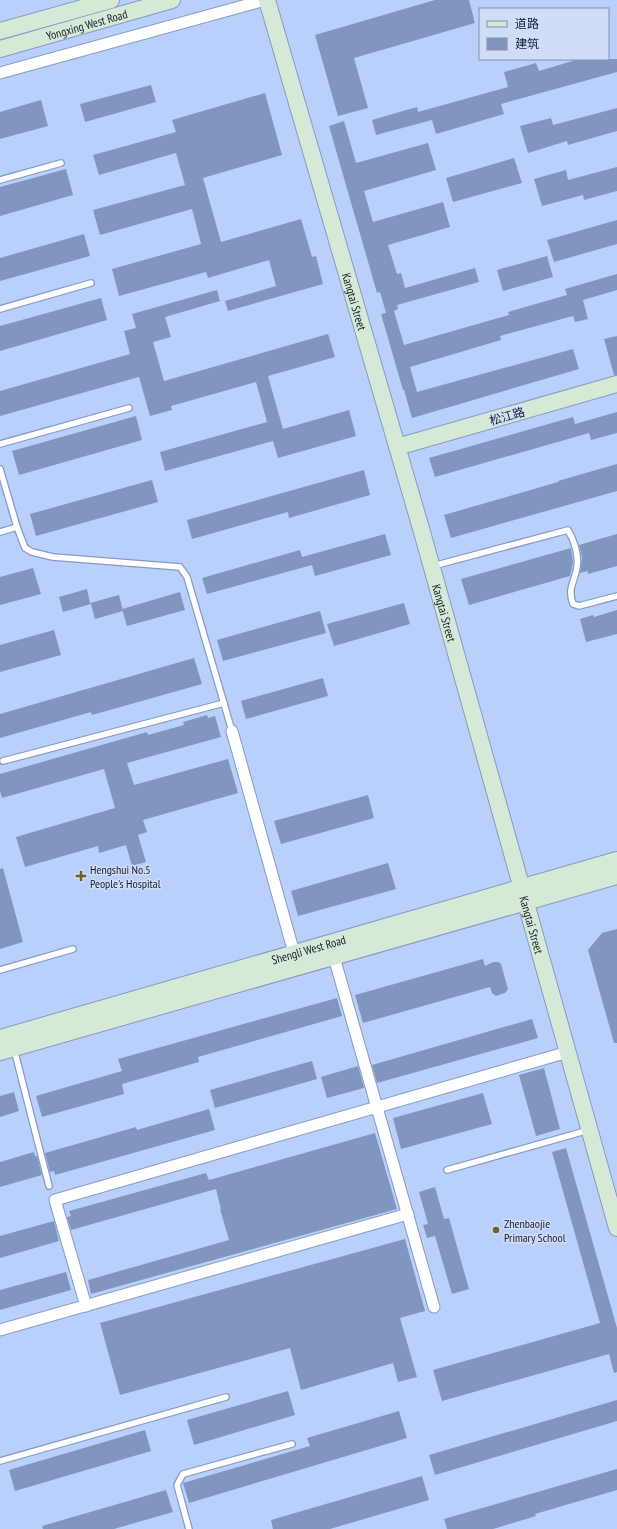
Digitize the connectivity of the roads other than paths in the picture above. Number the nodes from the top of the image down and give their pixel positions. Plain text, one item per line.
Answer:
1 (111, 0) edge
2 (172, 0) edge
3 (266, 0) edge
4 (0, 31) edge
5 (0, 49) edge
6 (0, 73) edge
7 (61, 163) dead end
8 (0, 180) edge
9 (92, 283) dead end
10 (0, 309) edge
11 (617, 384) edge
12 (130, 408) dead end
13 (0, 444) edge
14 (397, 447) junction
15 (0, 469) edge
16 (17, 527) junction
17 (0, 532) edge
18 (432, 567) junction
19 (617, 596) edge
20 (224, 703) junction
21 (232, 731) joint
22 (3, 761) dead end
23 (617, 860) edge
24 (617, 876) edge
25 (524, 895) junction
26 (73, 949) dead end
27 (294, 952) junction
28 (334, 957) junction
29 (0, 970) edge
30 (0, 1038) edge
31 (7, 1050) edge
32 (568, 1052) junction
33 (378, 1107) junction
34 (589, 1130) junction
35 (447, 1170) dead end
36 (49, 1186) dead end
37 (408, 1214) junction
38 (617, 1228) edge
39 (86, 1306) junction
40 (434, 1307) dead end
41 (0, 1330) edge
42 (226, 1397) dead end
43 (292, 1444) dead end
44 (0, 1461) edge
45 (189, 1529) edge

1 - 4 main road, Yongxing West Road
2 - 5 main road, Yongxing West Road
3 - 6 street
3 - 14 main road, Kangtai Street
7 - 8 lane
9 - 10 lane
11 - 14 main road, 松江路
12 - 13 lane
14 - 18 main road, Kangtai Street
15 - 16 lane
16 - 17 lane
16 - 20 lane
18 - 19 lane
18 - 25 main road, Kangtai Street
20 - 21 lane
20 - 22 lane
21 - 27 street
23 - 25 main road, Shengli West Road
24 - 25 main road, Shengli West Road
25 - 27 main road, Shengli West Road
25 - 28 main road, Shengli West Road
25 - 32 main road, Kangtai Street
26 - 29 lane
27 - 30 main road, Shengli West Road
28 - 31 main road, Shengli West Road
28 - 33 street
31 - 36 lane
32 - 33 street
32 - 34 main road, Kangtai Street
33 - 37 street
33 - 39 street
34 - 35 lane
34 - 38 main road, Kangtai Street
37 - 39 street
37 - 40 street
39 - 41 street
42 - 44 lane
43 - 45 lane

